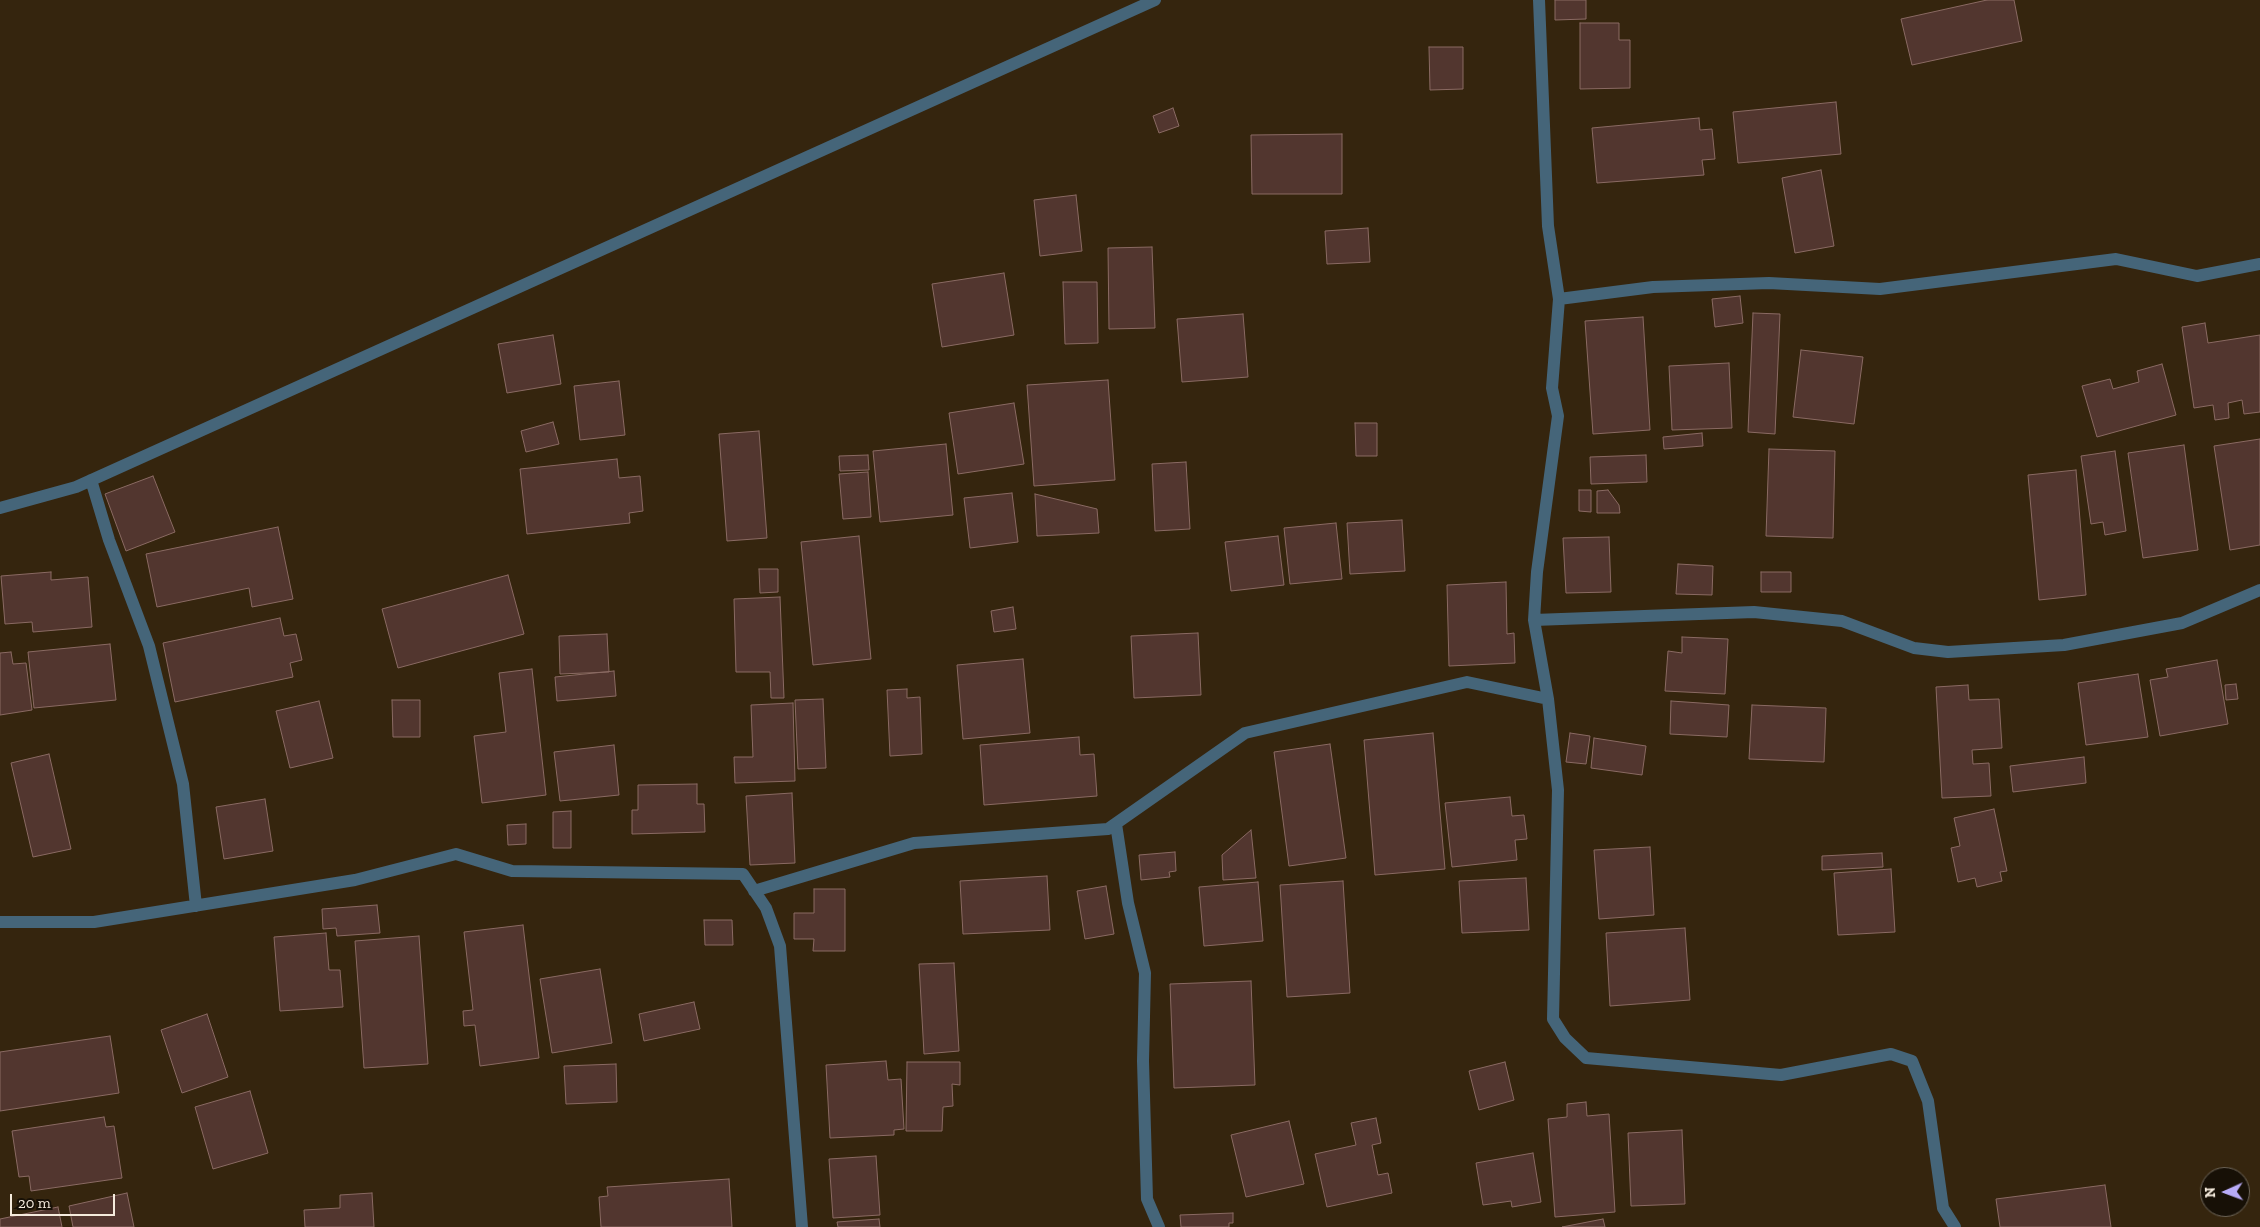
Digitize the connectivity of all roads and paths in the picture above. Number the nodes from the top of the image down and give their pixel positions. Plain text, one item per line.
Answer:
1 (1155, 0) edge
2 (1539, 0) edge
3 (2260, 264) edge
4 (1558, 299) junction
5 (91, 480) junction
6 (0, 508) edge
7 (2260, 590) edge
8 (1534, 620) junction
9 (1548, 699) junction
10 (1116, 824) junction
11 (754, 891) junction
12 (196, 906) junction
13 (0, 922) edge
14 (802, 1227) edge
15 (1158, 1227) edge
16 (1955, 1227) edge

1 - 5 street
2 - 4 street
3 - 4 street
4 - 8 street
5 - 6 street
5 - 12 street
7 - 8 street
8 - 9 street
9 - 10 street
9 - 16 street
10 - 11 street
10 - 15 street
11 - 12 street
11 - 14 street
12 - 13 street

